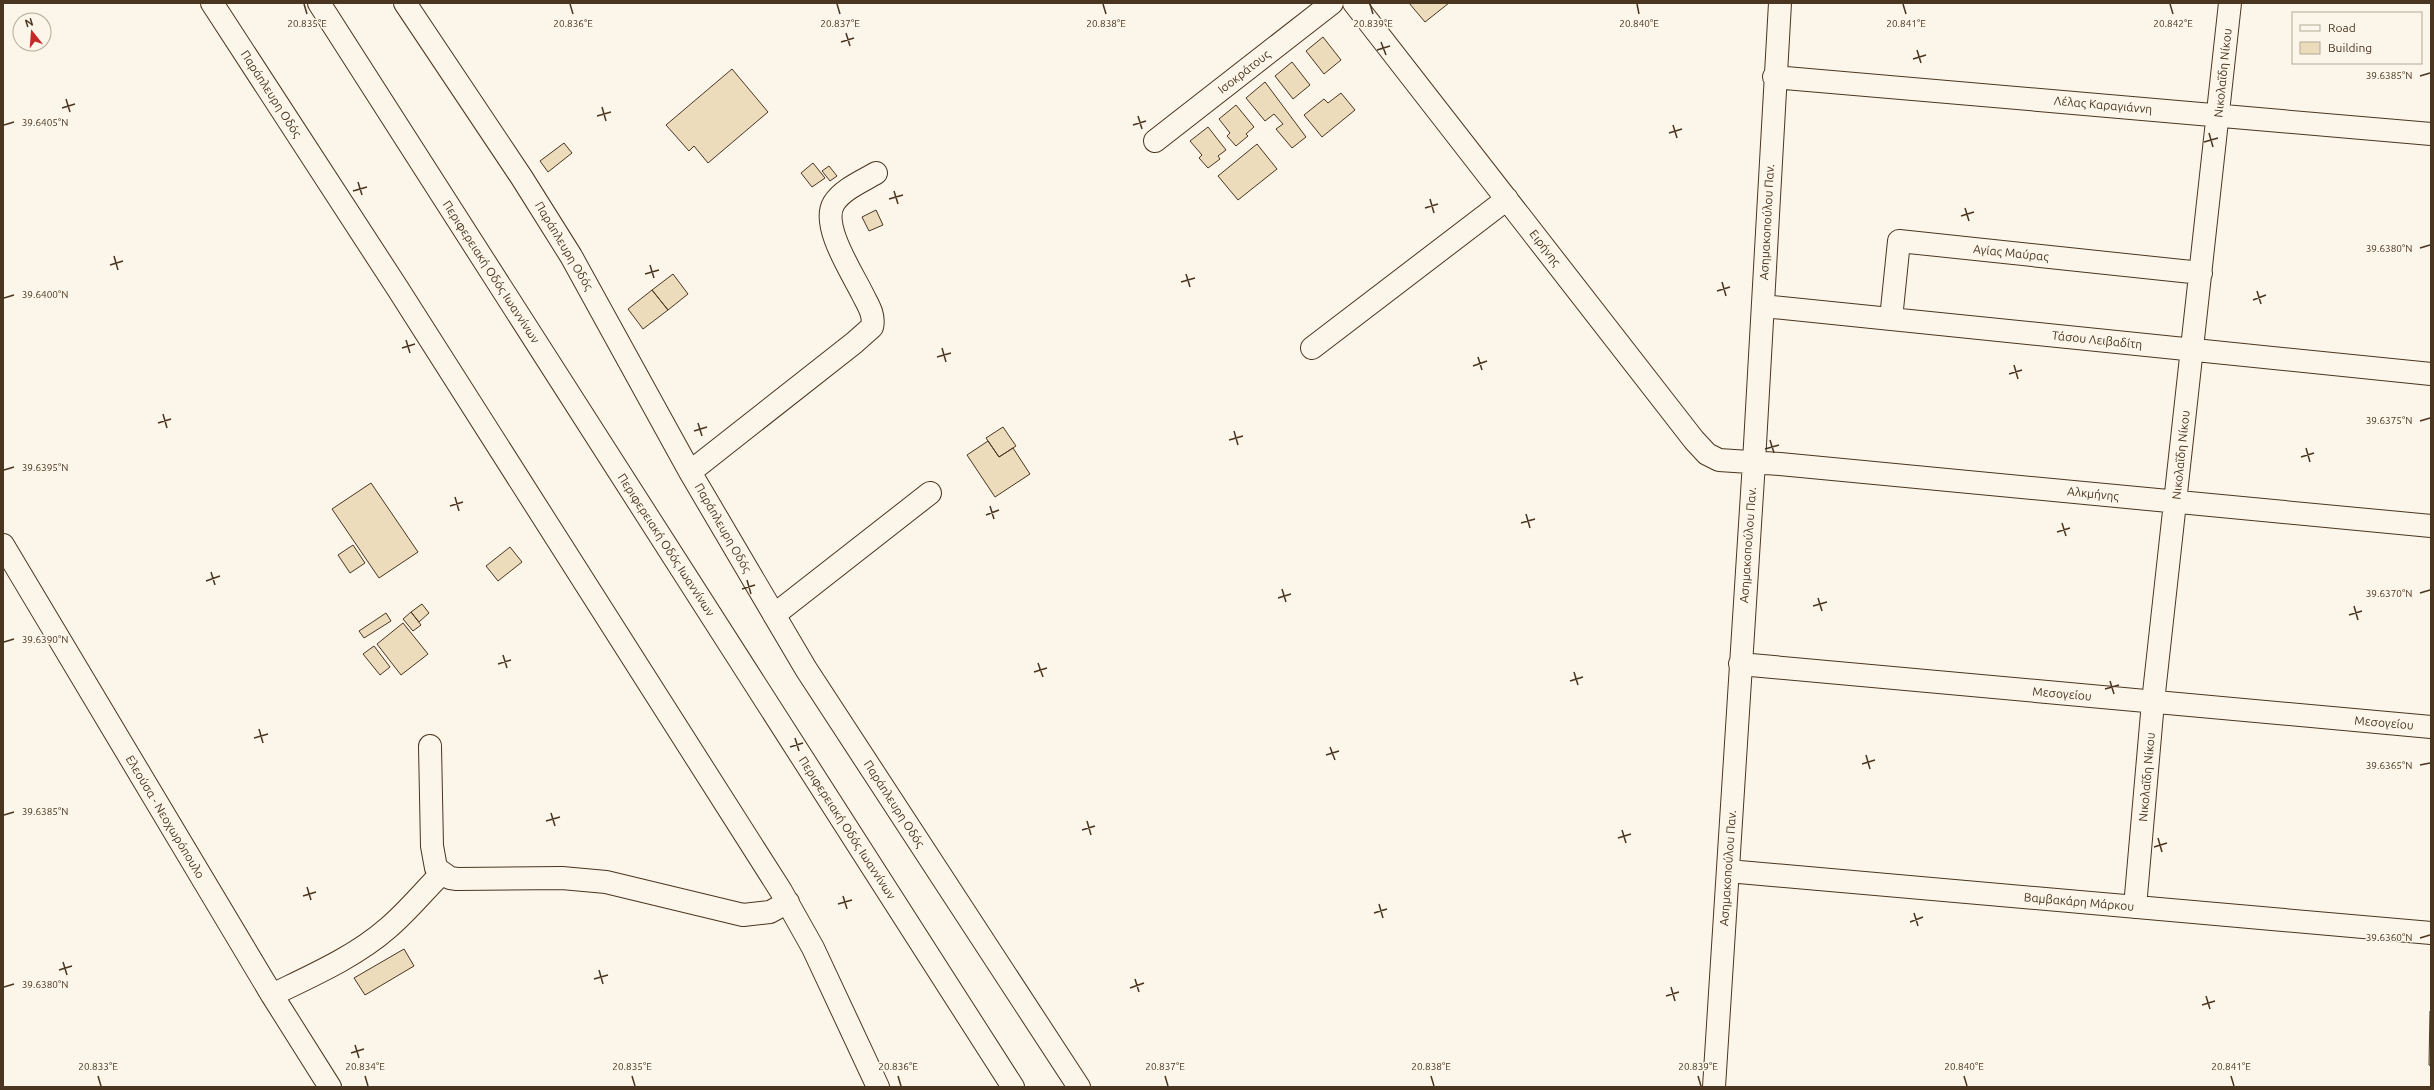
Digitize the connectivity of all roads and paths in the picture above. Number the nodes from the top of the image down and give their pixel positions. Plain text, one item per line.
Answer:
1 (212, 3) edge
2 (319, 3) edge
3 (405, 3) edge
4 (1332, 3) edge
5 (1354, 3) edge
6 (1780, 3) edge
7 (2230, 3) edge
8 (1774, 77) junction
9 (2218, 116) junction
10 (2431, 134) edge
11 (1155, 141) dead end
12 (876, 173) dead end
13 (1506, 199) junction
14 (2201, 273) junction
15 (1762, 306) junction
16 (1891, 319) junction
17 (1312, 348) dead end
18 (2193, 349) junction
19 (2431, 374) edge
20 (1754, 462) junction
21 (690, 472) junction
22 (930, 493) dead end
23 (2176, 502) junction
24 (2431, 526) edge
25 (3, 545) edge
26 (774, 615) junction
27 (1740, 664) junction
28 (2153, 702) junction
29 (2431, 727) edge
30 (430, 746) dead end
31 (1728, 871) junction
32 (442, 873) junction
33 (788, 902) junction
34 (2135, 907) junction
35 (2431, 933) edge
36 (272, 995) junction
37 (330, 1087) edge
38 (878, 1087) edge
39 (1013, 1087) edge
40 (1079, 1087) edge
41 (1714, 1087) edge

1 - 33 main road, Παράπλευρη Οδός
2 - 39 main road, Περιφερειακή Οδός Ιωαννίνων
3 - 21 main road, Παράπλευρη Οδός
4 - 11 main road, Ισοκράτους
5 - 13 main road, Ειρήνης
6 - 8 main road, Ασημακοπούλου Παν.
7 - 9 main road, Νικολαΐδη Νίκου
8 - 9 main road, Λέλας Καραγιάννη
8 - 15 main road, Ασημακοπούλου Παν.
9 - 10 main road, Λέλας Καραγιάννη
9 - 14 main road, Νικολαΐδη Νίκου
12 - 21 main road
13 - 17 main road
13 - 20 main road, Ειρήνης
14 - 16 main road, Αγίας Μαύρας
14 - 18 main road, Νικολαΐδη Νίκου
15 - 16 main road, Τάσου Λειβαδίτη
15 - 20 main road, Ασημακοπούλου Παν.
16 - 18 main road, Τάσου Λειβαδίτη
18 - 19 main road, Τάσου Λειβαδίτη
18 - 23 main road, Νικολαΐδη Νίκου
20 - 23 main road, Αλκμήνης
20 - 27 main road, Ασημακοπούλου Παν.
21 - 26 main road, Παράπλευρη Οδός
22 - 26 main road
23 - 24 main road, Αλκμήνης
23 - 28 main road, Νικολαΐδη Νίκου
25 - 36 main road, Ελεούσα - Νεοχωρόπουλο
26 - 40 main road, Παράπλευρη Οδός
27 - 28 main road, Μεσογείου
27 - 31 main road, Ασημακοπούλου Παν.
28 - 29 main road, Μεσογείου
28 - 34 main road, Νικολαΐδη Νίκου
30 - 32 main road
31 - 34 main road, Βαμβακάρη Μάρκου
31 - 41 main road, Ασημακοπούλου Παν.
32 - 33 main road
32 - 36 main road
33 - 38 main road, Παράπλευρη Οδός
34 - 35 main road, Βαμβακάρη Μάρκου
36 - 37 main road, Ελεούσα - Νεοχωρόπουλο

